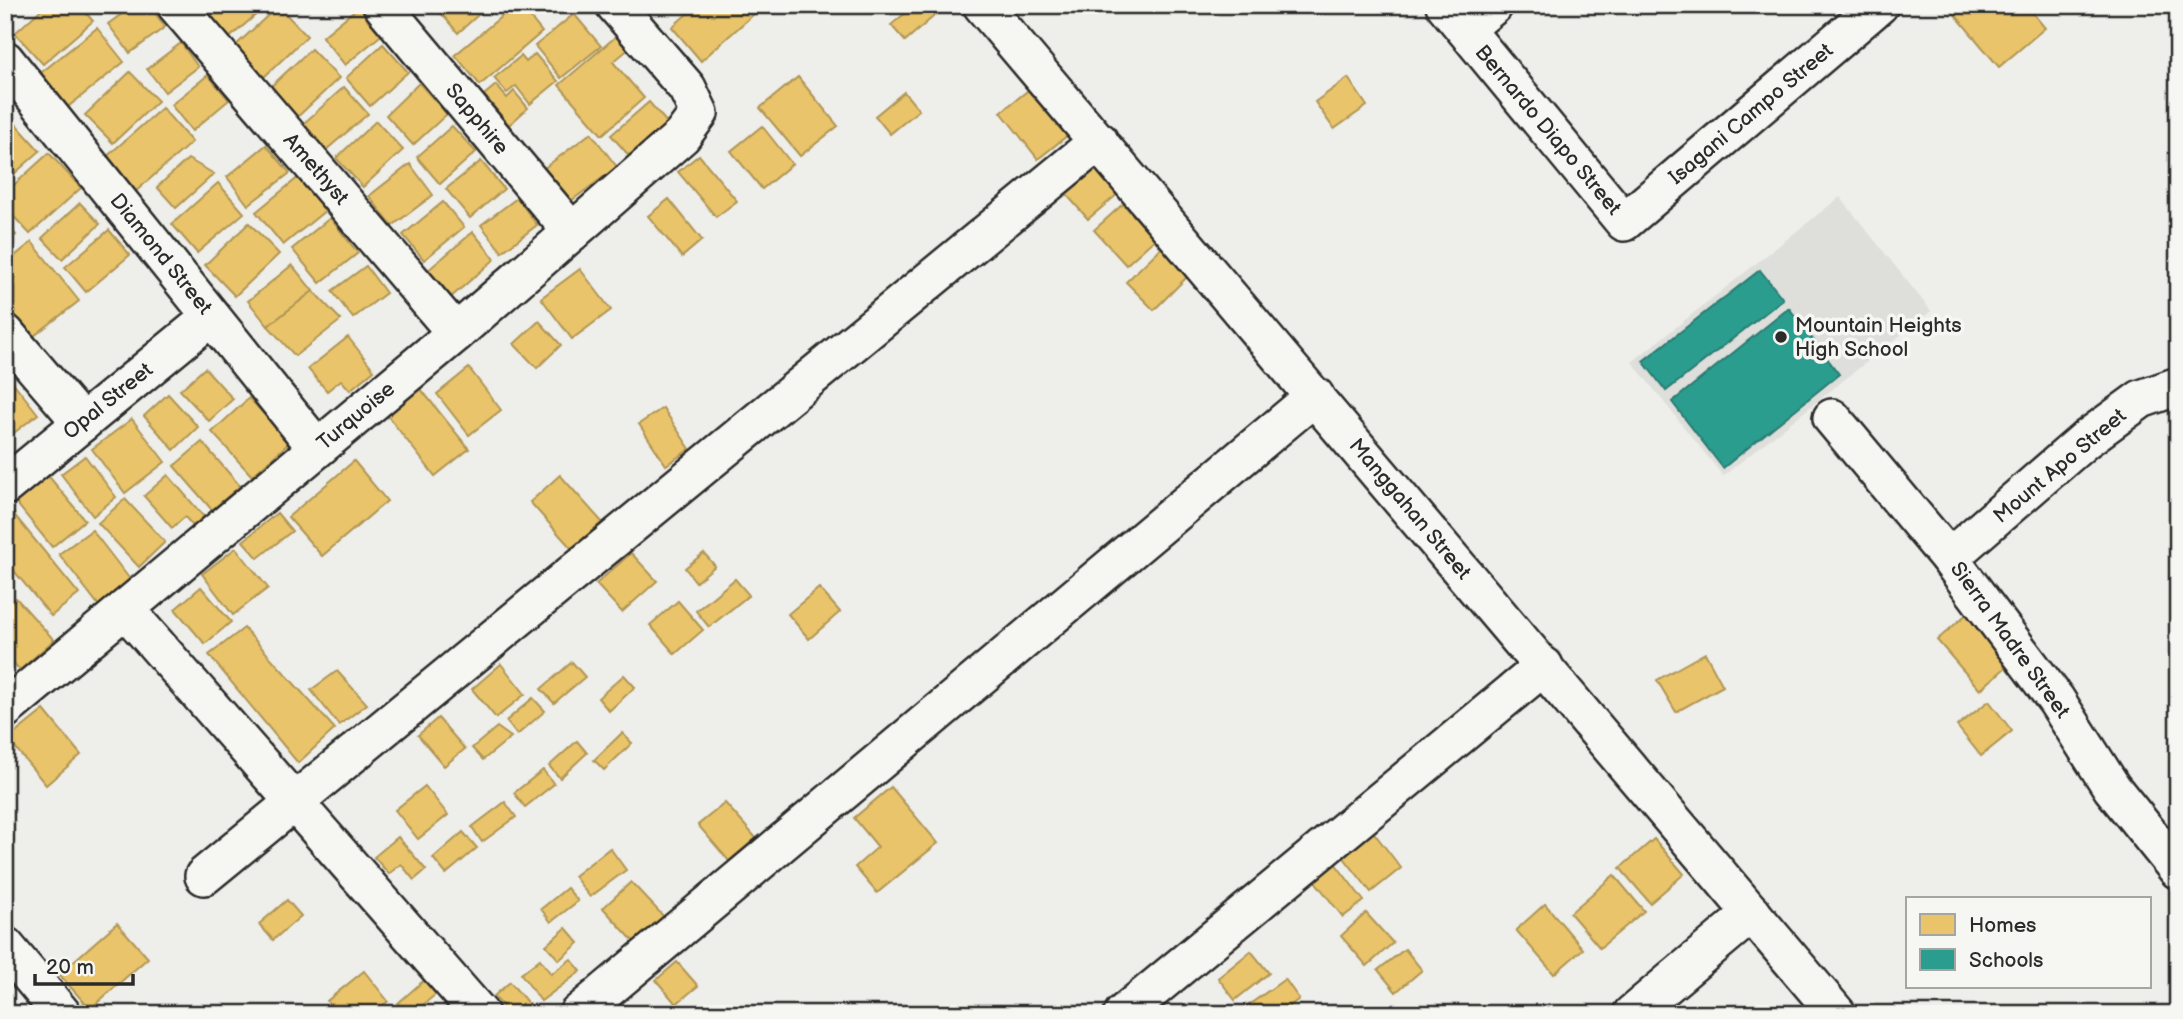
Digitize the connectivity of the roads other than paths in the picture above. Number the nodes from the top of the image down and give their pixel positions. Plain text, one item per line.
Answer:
1 (176, 5) edge
2 (382, 5) edge
3 (614, 5) edge
4 (982, 5) edge
5 (1494, 5) edge
6 (1879, 5) edge
7 (1455, 17) edge
8 (5, 60) edge
9 (1099, 141) junction
10 (1624, 222) joint
11 (572, 232) junction
12 (212, 317) junction
13 (5, 333) edge
14 (456, 333) junction
15 (2178, 386) edge
16 (1315, 396) junction
17 (1832, 418) dead end
18 (82, 423) junction
19 (317, 448) junction
20 (5, 486) edge
21 (1950, 558) junction
22 (125, 609) junction
23 (1544, 666) junction
24 (5, 709) edge
25 (293, 803) junction
26 (2178, 870) edge
27 (204, 876) dead end
28 (1752, 913) junction
29 (5, 946) edge
30 (62, 1014) edge
31 (480, 1014) edge
32 (578, 1014) edge
33 (1123, 1014) edge
34 (1632, 1014) edge
35 (1837, 1014) edge

1 - 14 street, Amethyst
2 - 11 street, Sapphire
3 - 11 street, Turquoise
4 - 9 street, Manggahan Street
5 - 7 street
6 - 10 street, Isagani Campo Street
7 - 10 street, Bernardo Diapo Street
8 - 12 street, Diamond Street
9 - 16 street, Manggahan Street
9 - 25 street
11 - 14 street, Turquoise
12 - 18 street, Opal Street
12 - 19 street, Diamond Street
13 - 18 street
14 - 19 street, Turquoise
15 - 21 street, Mount Apo Street
16 - 23 street, Manggahan Street
16 - 32 street
17 - 21 street, Sierra Madre Street
18 - 20 street, Opal Street
19 - 22 street, Turquoise
21 - 26 street, Sierra Madre Street
22 - 24 street, Turquoise
22 - 25 street
23 - 28 street, Manggahan Street
23 - 33 street
25 - 27 street
25 - 31 street
28 - 34 street
28 - 35 street, Manggahan Street
29 - 30 street

